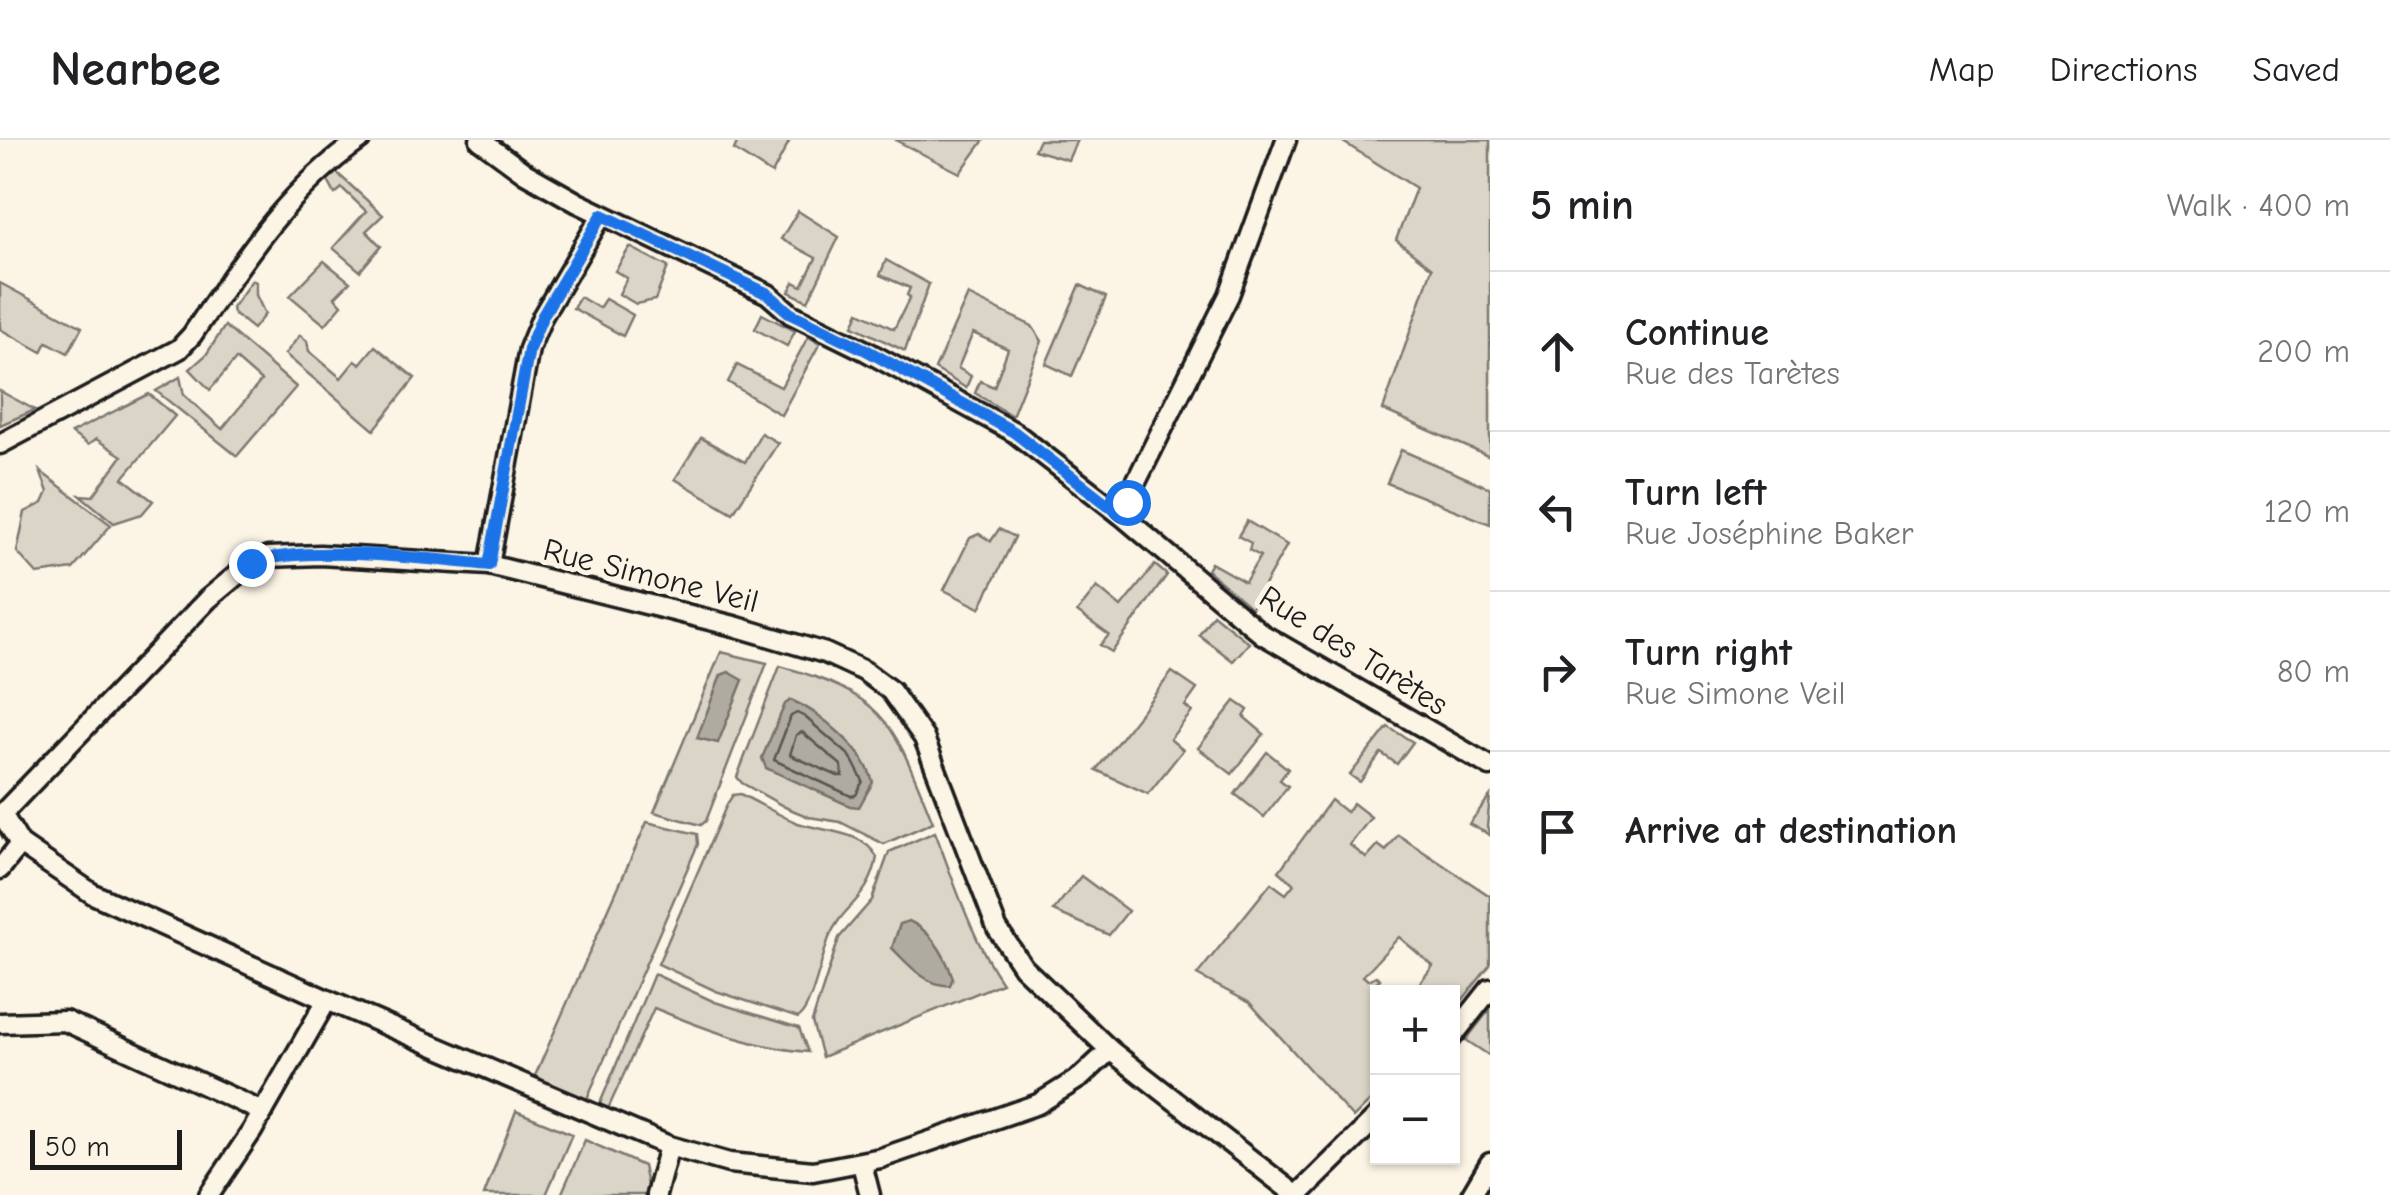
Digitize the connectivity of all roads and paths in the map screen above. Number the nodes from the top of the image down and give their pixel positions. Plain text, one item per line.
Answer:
1 (360, 140) edge
2 (480, 140) edge
3 (1286, 140) edge
4 (602, 215) junction
5 (0, 444) edge
6 (1120, 514) junction
7 (489, 565) junction
8 (1490, 766) edge
9 (1, 814) edge
10 (20, 844) junction
11 (0, 869) edge
12 (1490, 989) edge
13 (327, 1000) junction
14 (0, 1022) edge
15 (1460, 1027) edge
16 (1110, 1050) junction
17 (264, 1112) junction
18 (1370, 1124) edge
19 (668, 1146) junction
20 (1490, 1163) edge
21 (862, 1164) junction
22 (210, 1195) edge
23 (656, 1195) edge
24 (870, 1195) edge
25 (1298, 1195) edge
26 (1471, 1195) edge

1 - 5 street
2 - 4 street, Rue des Tarètes
3 - 6 street
4 - 6 street, Rue des Tarètes
4 - 7 street
6 - 8 street, Rue des Tarètes
7 - 9 street, Rue Simone Veil
7 - 16 street, Rue Simone Veil
9 - 10 street
10 - 11 street
10 - 13 street
12 - 15 street
13 - 17 street
13 - 19 street
14 - 17 street
16 - 21 street
16 - 25 street, Rue Simone Veil
17 - 22 street
18 - 25 street
19 - 21 street
19 - 23 street
20 - 26 street
21 - 24 street

